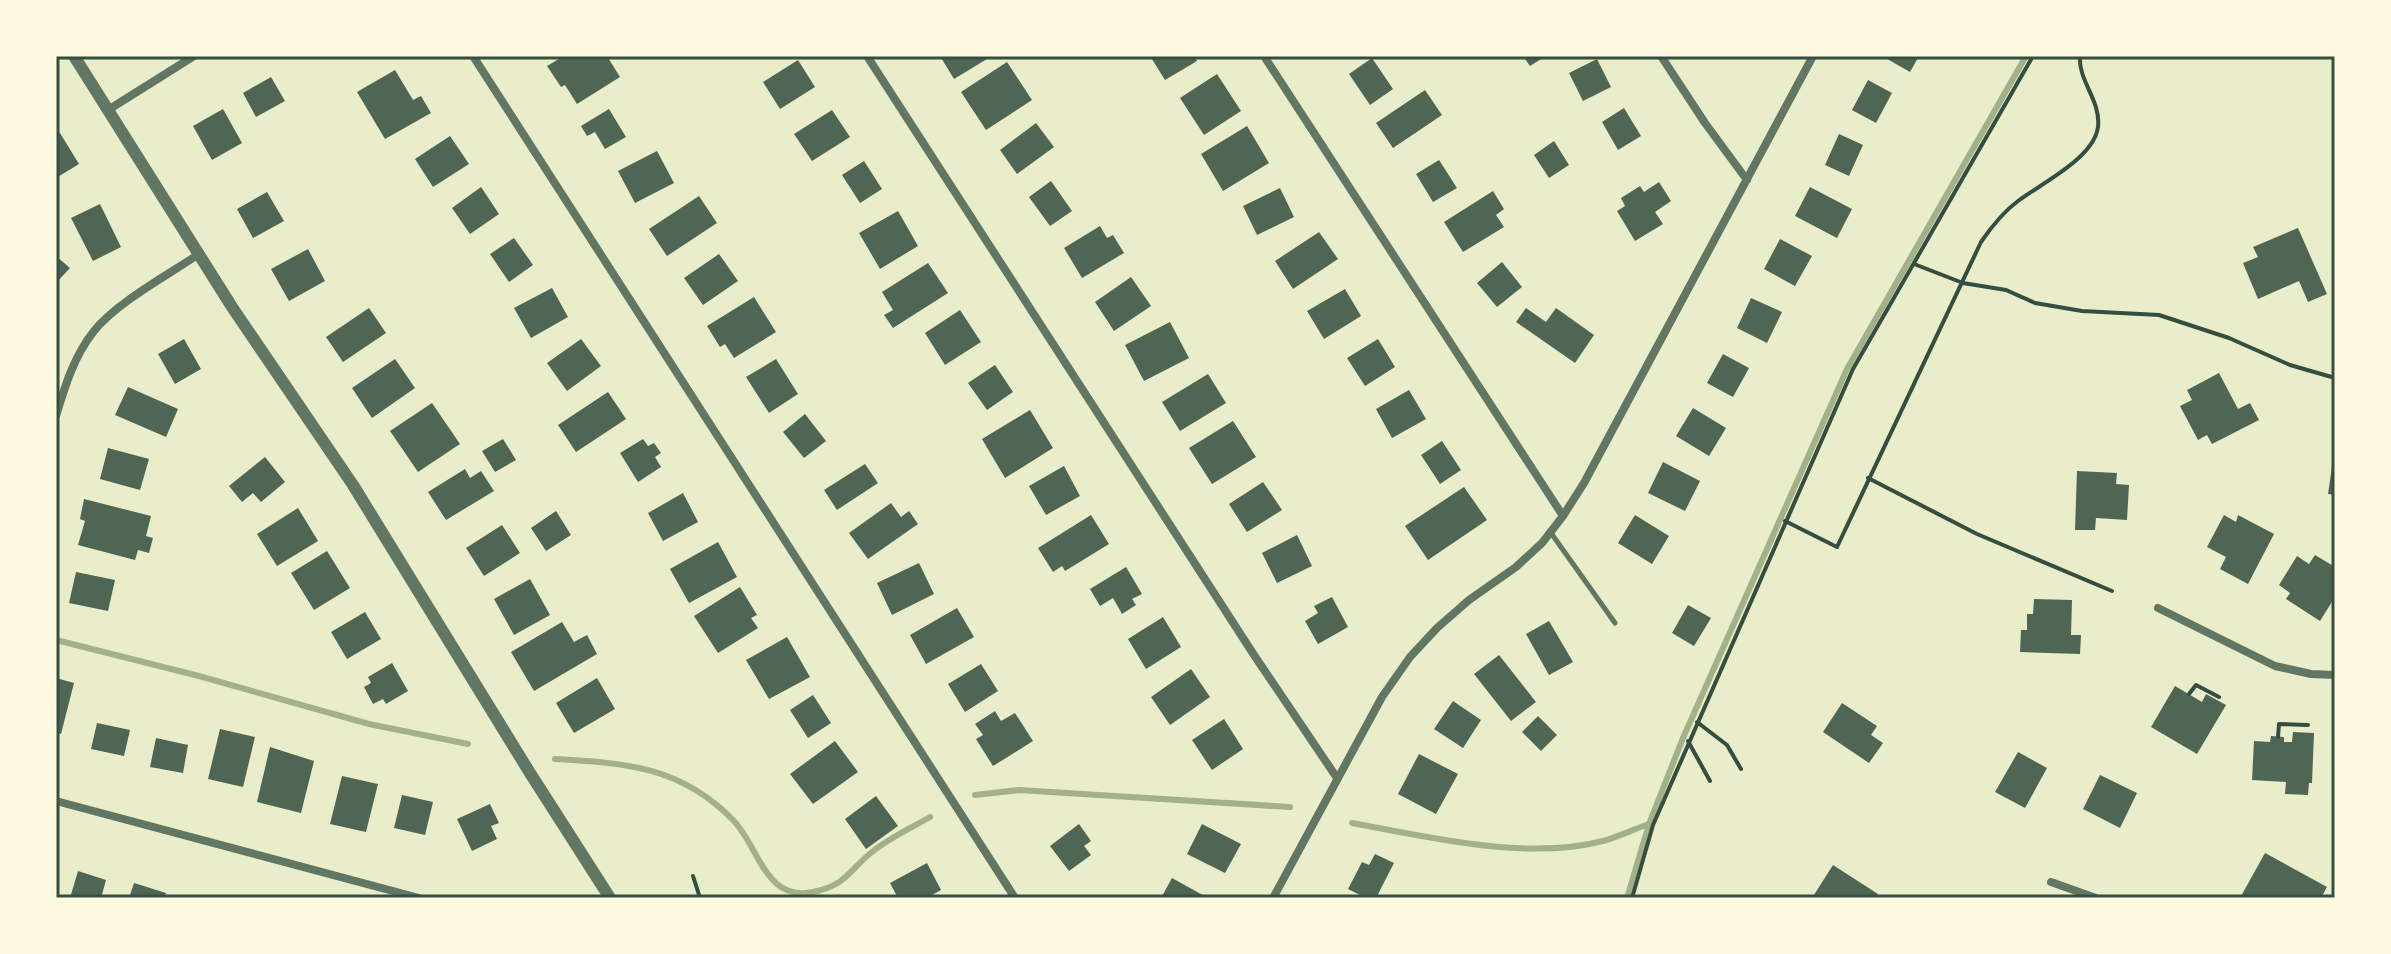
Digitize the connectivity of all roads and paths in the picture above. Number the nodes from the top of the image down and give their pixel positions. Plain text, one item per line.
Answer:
1 (74, 56) edge
2 (194, 56) edge
3 (473, 56) edge
4 (867, 56) edge
5 (1264, 56) edge
6 (1661, 56) edge
7 (1813, 56) edge
8 (2033, 56) edge
9 (2080, 56) edge
10 (108, 110) junction
11 (1747, 180) junction
12 (199, 254) junction
13 (1914, 264) junction
14 (1963, 283) junction
15 (2335, 378) edge
16 (56, 416) edge
17 (1868, 478) junction
18 (1563, 516) junction
19 (1785, 521) junction
20 (1550, 532) junction
21 (2112, 591) dead end
22 (2158, 608) dead end
23 (1615, 623) dead end
24 (2335, 675) edge
25 (2189, 694) dead end
26 (2219, 697) dead end
27 (1697, 722) junction
28 (2308, 725) dead end
29 (2278, 737) dead end
30 (1688, 741) junction
31 (1741, 769) dead end
32 (1337, 778) junction
33 (1710, 781) dead end
34 (56, 801) edge
35 (693, 876) dead end
36 (2051, 882) dead end
37 (419, 898) edge
38 (610, 898) edge
39 (700, 898) edge
40 (1015, 898) edge
41 (1273, 898) edge
42 (1632, 898) edge
43 (2096, 898) edge

1 - 10 street
2 - 10 street
3 - 40 street
4 - 32 street
5 - 18 street
6 - 11 street
7 - 11 street
8 - 13 path
9 - 14 path
10 - 12 street
11 - 18 street
12 - 16 street
12 - 38 street
13 - 14 path
13 - 19 path
14 - 15 path
14 - 17 path
17 - 19 path
17 - 21 path
18 - 20 street
19 - 27 path
20 - 23 lane
20 - 32 street
22 - 24 street
25 - 26 path
27 - 30 path
27 - 31 path
28 - 29 path
30 - 33 path
30 - 42 path
32 - 41 street
34 - 37 street
35 - 39 path
36 - 43 street

